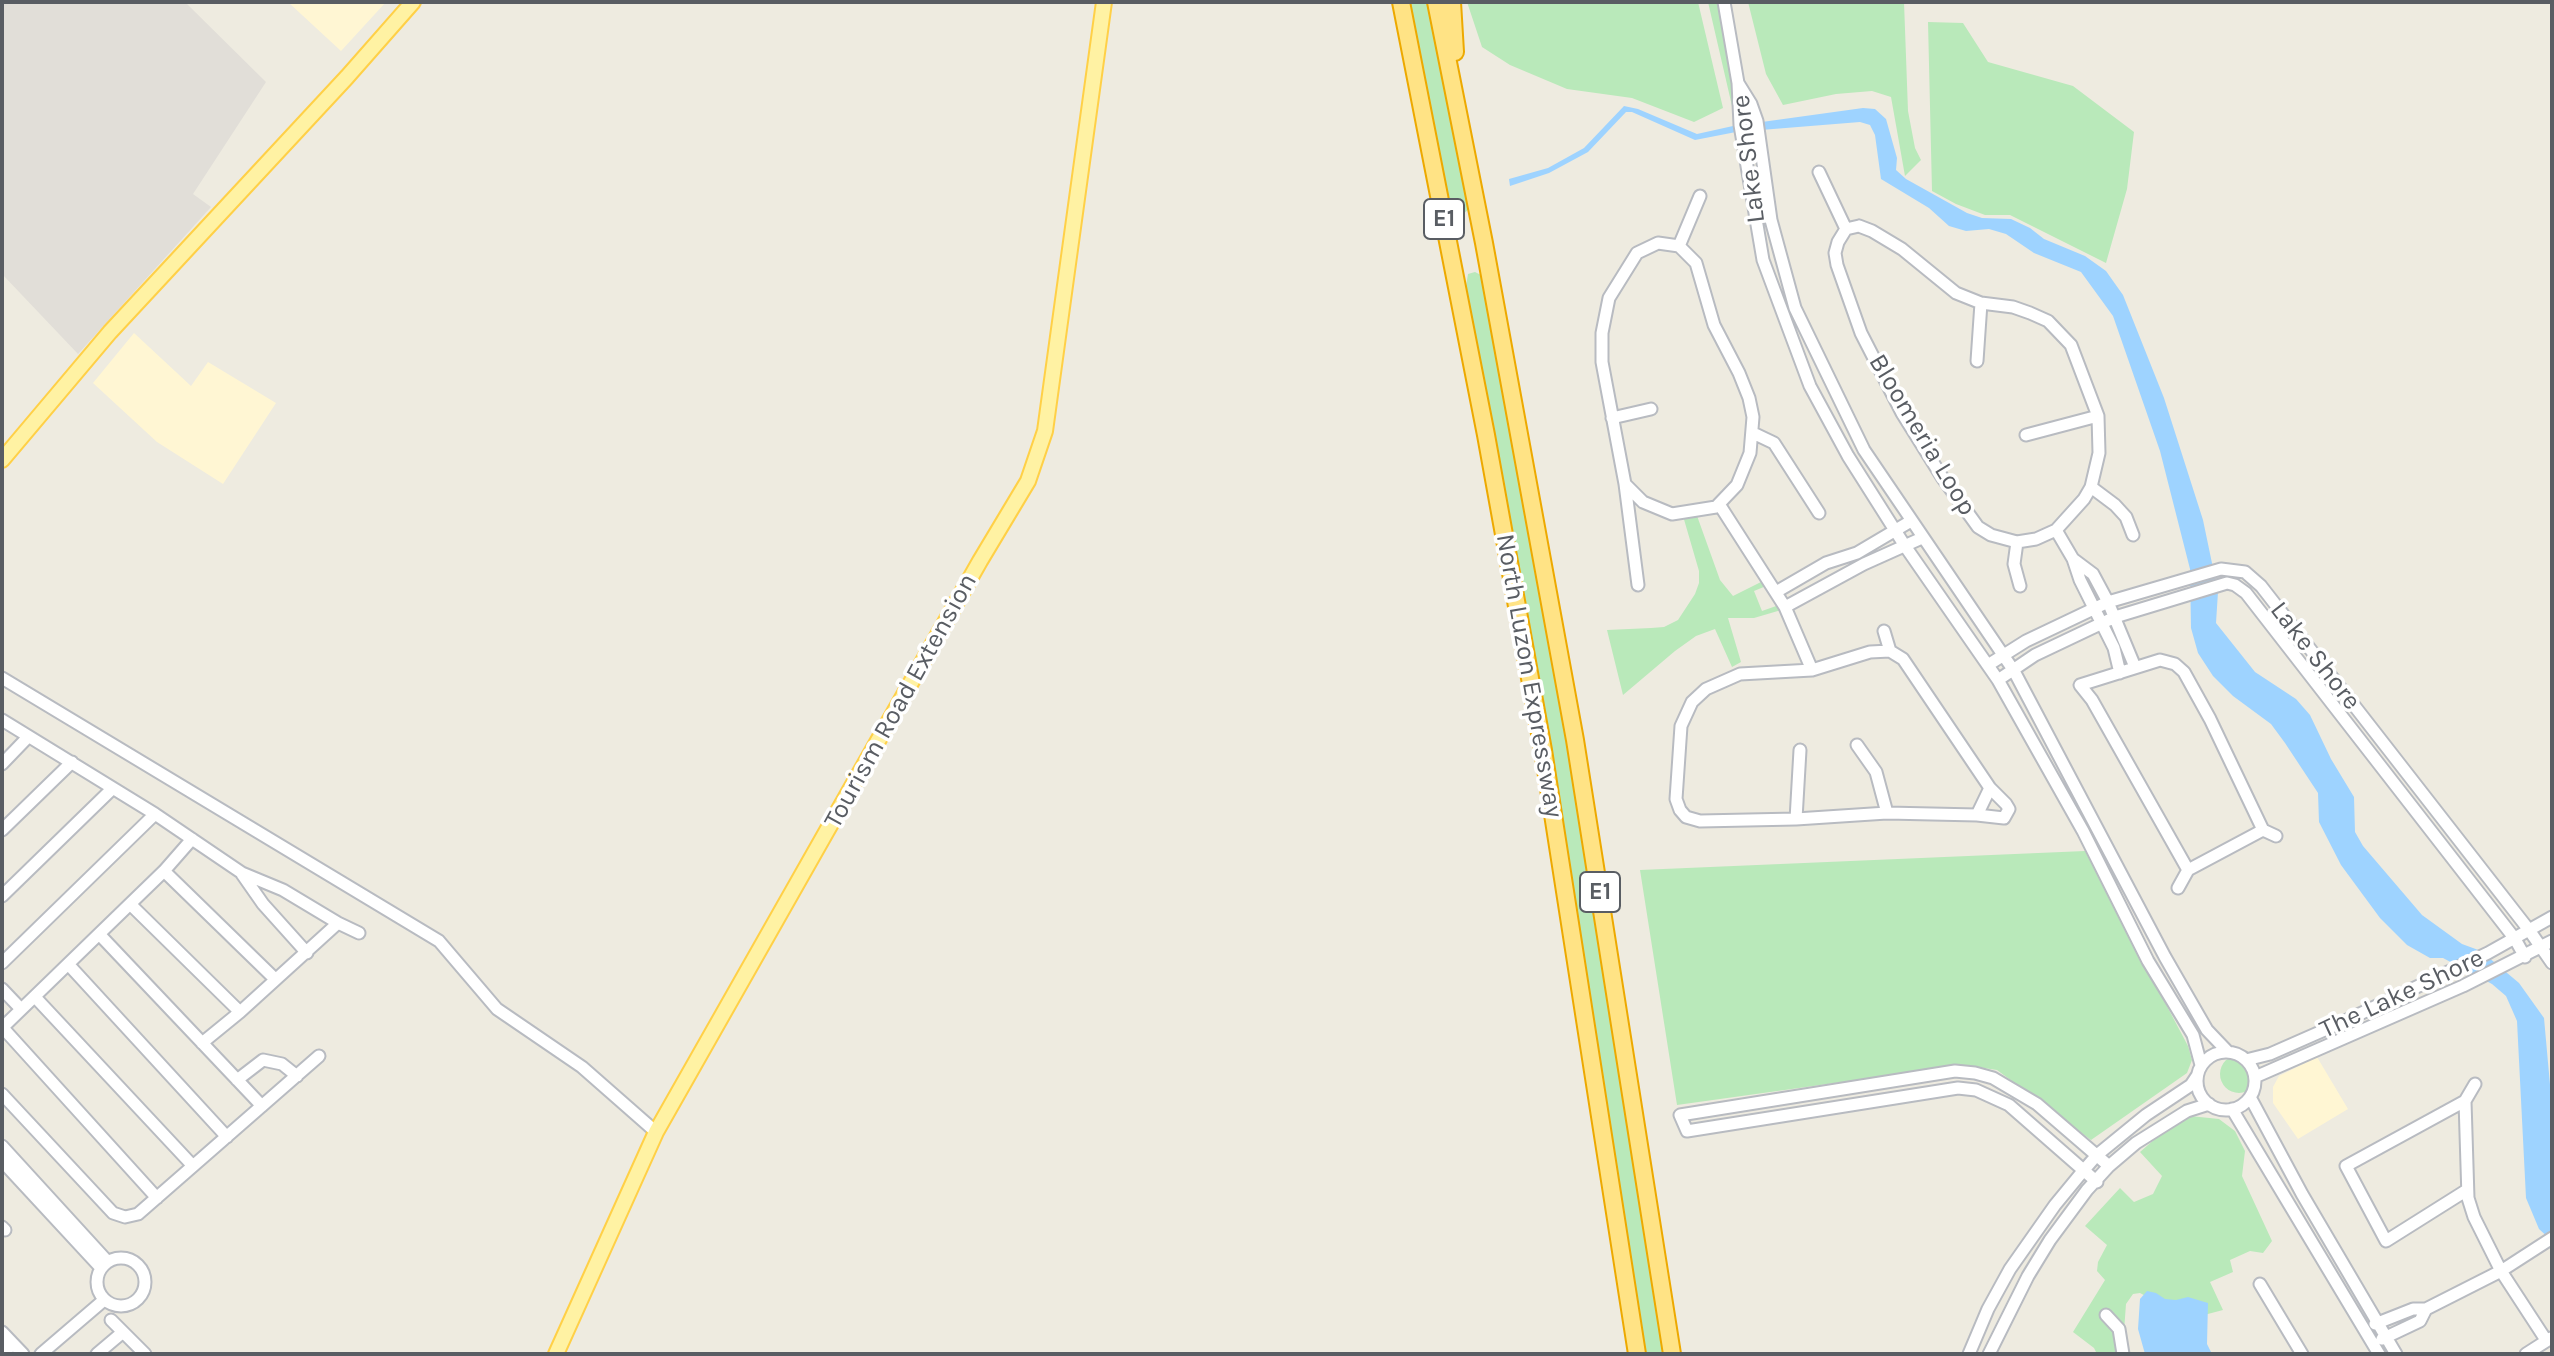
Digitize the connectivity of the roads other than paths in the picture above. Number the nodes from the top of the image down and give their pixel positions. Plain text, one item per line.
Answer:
1 (413, 2) edge
2 (1104, 2) edge
3 (1401, 2) edge
4 (1436, 2) edge
5 (1452, 2) edge
6 (1724, 2) edge
7 (1738, 83) junction
8 (1460, 118) junction
9 (1819, 172) dead end
10 (1700, 196) dead end
11 (1846, 229) junction
12 (1679, 246) junction
13 (1981, 303) junction
14 (1977, 361) dead end
15 (1651, 409) dead end
16 (2098, 416) junction
17 (1612, 418) junction
18 (1753, 433) junction
19 (2026, 435) dead end
20 (2, 460) edge
21 (1625, 484) junction
22 (2091, 487) junction
23 (1719, 504) junction
24 (1819, 513) dead end
25 (1911, 521) junction
26 (2056, 530) junction
27 (1896, 531) junction
28 (2133, 535) dead end
29 (1922, 538) junction
30 (2017, 542) junction
31 (1905, 546) junction
32 (1857, 553) junction
33 (2073, 559) junction
34 (1862, 565) junction
35 (2235, 569) junction
36 (2231, 584) junction
37 (1638, 585) dead end
38 (2020, 586) dead end
39 (1776, 592) junction
40 (2108, 602) junction
41 (1785, 607) junction
42 (2094, 609) junction
43 (2115, 617) junction
44 (2101, 623) junction
45 (1884, 631) dead end
46 (1890, 651) junction
47 (2004, 656) junction
48 (1988, 665) junction
49 (2135, 667) junction
50 (1812, 670) junction
51 (2014, 671) junction
52 (2120, 673) junction
53 (2, 678) edge
54 (1998, 680) junction
55 (2, 720) edge
56 (28, 737) junction
57 (1857, 745) dead end
58 (1800, 750) dead end
59 (72, 762) junction
60 (2, 764) edge
61 (113, 788) junction
62 (1990, 788) junction
63 (1887, 813) junction
64 (155, 814) junction
65 (1977, 815) junction
66 (1796, 819) junction
67 (2, 830) edge
68 (2263, 830) junction
69 (2276, 836) dead end
70 (192, 839) junction
71 (2188, 870) junction
72 (164, 871) junction
73 (242, 873) junction
74 (2178, 888) dead end
75 (2, 896) edge
76 (130, 904) junction
77 (2552, 917) edge
78 (338, 923) junction
79 (2529, 930) junction
80 (359, 933) dead end
81 (99, 934) junction
82 (2515, 939) junction
83 (2552, 941) edge
84 (2540, 948) junction
85 (307, 953) junction
86 (2525, 957) junction
87 (2, 963) edge
88 (2552, 963) edge
89 (68, 964) junction
90 (275, 979) junction
91 (2, 989) edge
92 (35, 997) junction
93 (21, 1009) junction
94 (240, 1012) junction
95 (2, 1028) edge
96 (202, 1043) junction
97 (2228, 1052) junction
98 (319, 1056) dead end
99 (2246, 1060) junction
100 (2199, 1070) junction
101 (1955, 1071) junction
102 (297, 1076) junction
103 (2255, 1077) junction
104 (237, 1080) junction
105 (2475, 1084) dead end
106 (1958, 1088) junction
107 (2, 1094) edge
108 (2250, 1097) junction
109 (2465, 1101) junction
110 (2209, 1104) junction
111 (262, 1106) junction
112 (2232, 1109) junction
113 (656, 1132) junction
114 (227, 1137) junction
115 (2, 1146) edge
116 (2097, 1155) junction
117 (2, 1161) edge
118 (193, 1166) junction
119 (2109, 1166) junction
120 (2080, 1175) junction
121 (2097, 1182) junction
122 (2087, 1190) junction
123 (2467, 1190) junction
124 (157, 1198) junction
125 (2316, 1218) junction
126 (2302, 1226) junction
127 (2547, 1241) edge
128 (105, 1265) junction
129 (2501, 1271) junction
130 (2260, 1284) dead end
131 (104, 1300) junction
132 (1988, 1309) junction
133 (2426, 1309) junction
134 (2106, 1315) dead end
135 (2006, 1318) junction
136 (111, 1320) dead end
137 (2383, 1321) junction
138 (2365, 1329) junction
139 (2, 1332) edge
140 (123, 1332) junction
141 (2390, 1335) junction
142 (2549, 1339) edge
143 (2, 1347) edge
144 (2376, 1349) edge
145 (8, 1354) edge
146 (23, 1354) edge
147 (41, 1354) edge
148 (97, 1354) edge
149 (145, 1354) edge
150 (556, 1354) edge
151 (1637, 1354) edge
152 (1672, 1354) edge
153 (1969, 1354) edge
154 (1989, 1354) edge
155 (2123, 1354) edge
156 (2302, 1354) edge
157 (2396, 1354) edge
158 (2526, 1354) edge

1 - 20 main road
2 - 113 main road, Tourism Road Extension
3 - 151 highway, North Luzon Expressway / E1
4 - 8 highway, North Luzon Expressway / E1
5 - 8 highway
6 - 7 street
7 - 25 street, Lake Shore
7 - 27 street, Lake Shore
8 - 152 highway, North Luzon Expressway / E1
9 - 11 street
10 - 12 street
11 - 13 street
11 - 30 street, Bloomeria Loop
12 - 17 street
12 - 18 street
13 - 14 street
13 - 16 street
15 - 17 street
16 - 19 street
16 - 22 street
17 - 21 street
18 - 23 street
18 - 24 street
21 - 23 street
21 - 37 street
22 - 26 street
22 - 28 street
23 - 39 street
25 - 27 street
25 - 29 street, Lake Shore
26 - 30 street
26 - 33 street
27 - 31 street, Lake Shore
27 - 32 street
29 - 31 street
29 - 47 street, Lake Shore
30 - 38 street
31 - 34 street
31 - 48 street, Lake Shore
32 - 34 street
32 - 39 street
33 - 40 street
33 - 42 street
34 - 41 street
35 - 36 street
35 - 40 street
35 - 79 street, Lake Shore
36 - 43 street
36 - 82 street, Lake Shore
39 - 41 street
40 - 42 street
40 - 43 street
41 - 50 street
42 - 44 street
42 - 47 street
43 - 44 street
43 - 49 street
44 - 51 street
44 - 52 street
45 - 46 street
46 - 50 street
46 - 62 street
47 - 48 street
47 - 51 street, Lake Shore
48 - 54 street, Lake Shore
49 - 52 street
49 - 68 street
50 - 66 street
51 - 54 street
51 - 97 street, Lake Shore
52 - 71 street
53 - 113 street
54 - 100 street, Lake Shore
55 - 56 street
56 - 59 street
56 - 60 street
57 - 63 street
58 - 66 street
59 - 61 street
59 - 67 street
61 - 64 street
61 - 75 street
62 - 65 street
62 - 65 street
63 - 65 street
63 - 66 street
64 - 70 street
64 - 87 street
68 - 69 street
68 - 71 street
70 - 72 street
70 - 73 street
71 - 74 street
72 - 76 street
72 - 90 street
73 - 78 street
73 - 85 street
76 - 81 street
76 - 94 street
77 - 79 street, The Lake Shore
78 - 80 street
78 - 85 street
79 - 82 street, The Lake Shore
79 - 84 street, Lake Shore
81 - 89 street
81 - 96 street
82 - 86 street, Lake Shore
82 - 99 street, The Lake Shore
83 - 84 street, The Lake Shore
84 - 86 street, The Lake Shore
84 - 88 street, Lake Shore
85 - 90 street
86 - 103 street, The Lake Shore
89 - 92 street
89 - 114 street
90 - 94 street
91 - 93 street
92 - 93 street
92 - 118 street
93 - 95 street
94 - 96 street
95 - 124 street
96 - 104 street
97 - 99 street
97 - 100 street
98 - 102 street
99 - 103 street
100 - 110 street
100 - 116 street
101 - 106 street
101 - 106 street
101 - 116 street
102 - 104 street
102 - 111 street
103 - 108 street
104 - 111 street
105 - 109 street
106 - 120 street
107 - 124 street
108 - 112 street
108 - 125 street
109 - 123 street
109 - 123 street
110 - 112 street
110 - 119 street
111 - 114 street
112 - 126 street
113 - 150 main road, Tourism Road Extension
114 - 118 street
115 - 128 street
116 - 119 street
116 - 120 street
117 - 128 street
118 - 124 street
119 - 121 street
120 - 121 street
120 - 122 street
120 - 132 street
121 - 122 street
122 - 135 street
123 - 129 street
125 - 126 street
125 - 137 street
126 - 138 street
127 - 129 street
128 - 131 street
128 - 131 street
129 - 133 street
129 - 142 street
130 - 156 street
131 - 147 street
132 - 135 street
132 - 153 street
133 - 137 street
133 - 141 street
134 - 155 street
135 - 154 street
136 - 140 street
137 - 138 street
137 - 141 street
138 - 144 street
139 - 146 street
140 - 148 street
140 - 149 street
141 - 144 street
141 - 157 street
142 - 158 street
143 - 145 street

